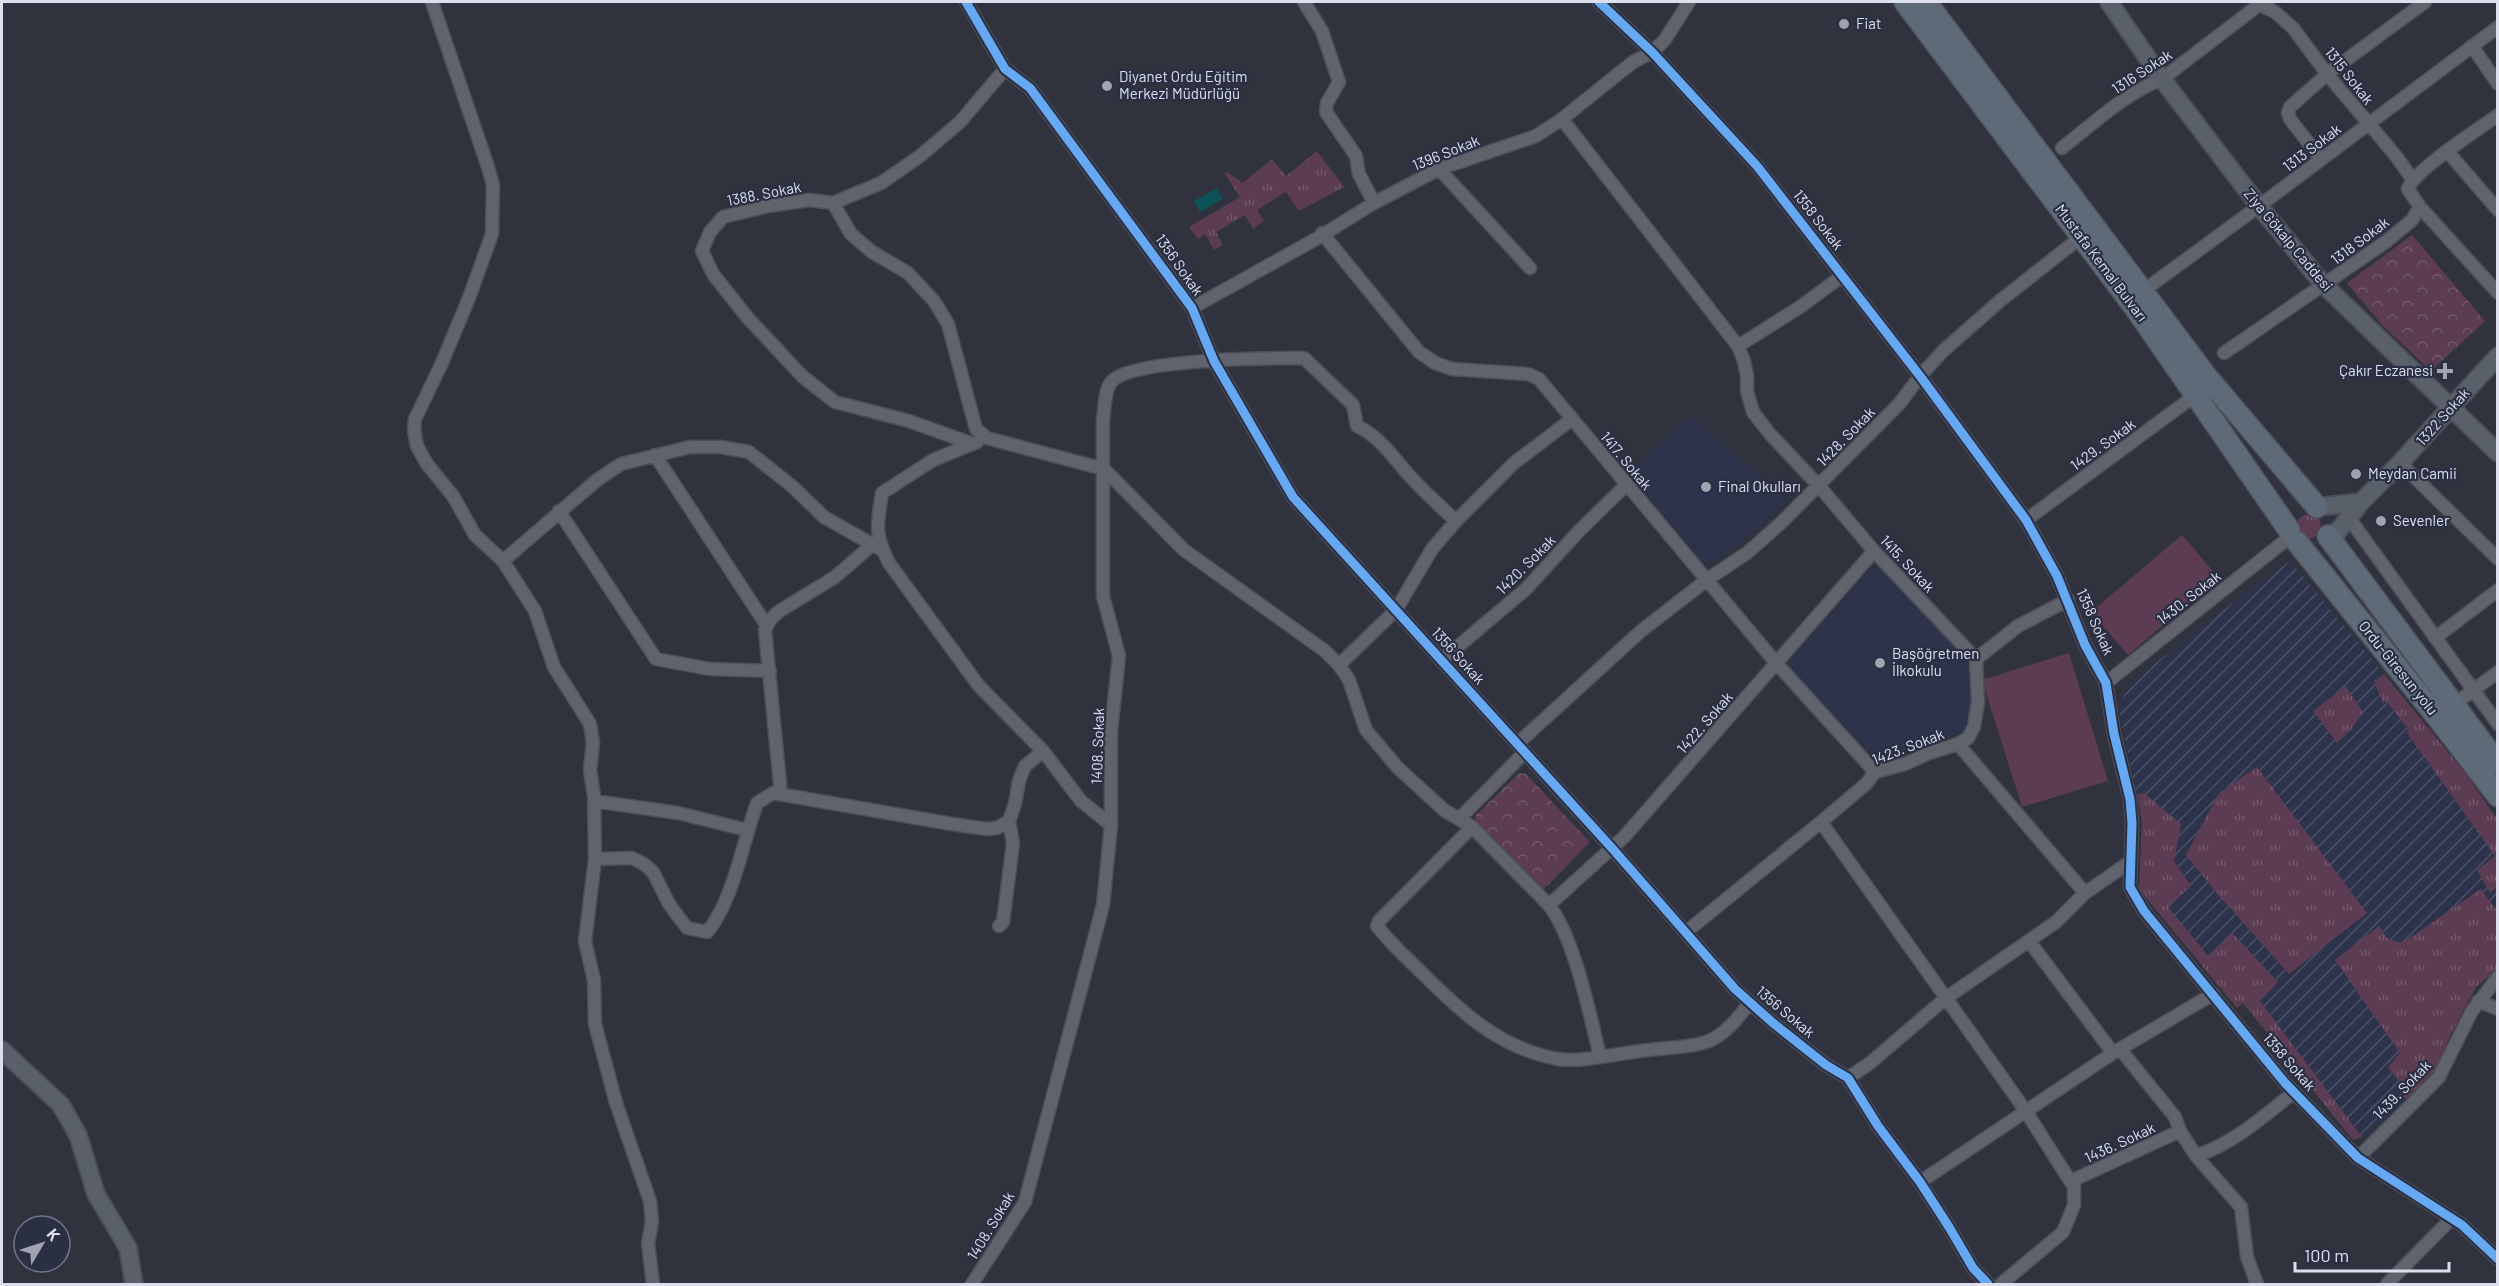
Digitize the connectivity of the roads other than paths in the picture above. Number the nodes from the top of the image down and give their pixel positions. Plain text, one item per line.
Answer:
1 (432, 2) edge
2 (966, 2) edge
3 (1304, 2) edge
4 (1599, 2) edge
5 (1689, 2) edge
6 (1905, 2) edge
7 (1926, 2) edge
8 (2109, 2) edge
9 (2260, 2) edge
10 (2425, 2) edge
11 (2498, 27) edge
12 (2472, 46) junction
13 (1652, 52) junction
14 (1005, 69) junction
15 (2327, 74) junction
16 (2162, 79) junction
17 (2498, 84) edge
18 (2498, 115) edge
19 (1562, 119) junction
20 (2368, 124) junction
21 (2062, 148) dead end
22 (2447, 152) junction
23 (2321, 159) junction
24 (1439, 169) junction
25 (2411, 185) junction
26 (833, 203) junction
27 (1374, 203) junction
28 (2259, 207) junction
29 (2420, 207) junction
30 (2498, 210) edge
31 (1322, 233) junction
32 (2081, 237) junction
33 (1530, 267) dead end
34 (1842, 276) junction
35 (2324, 285) junction
36 (2143, 291) junction
37 (2498, 293) edge
38 (1192, 308) junction
39 (1738, 346) junction
40 (2224, 353) dead end
41 (2497, 357) edge
42 (1214, 361) junction
43 (1920, 376) junction
44 (2197, 394) junction
45 (2451, 408) junction
46 (1572, 419) junction
47 (987, 438) junction
48 (974, 444) junction
49 (2498, 453) edge
50 (656, 456) junction
51 (2400, 463) junction
52 (1104, 469) junction
53 (1626, 485) junction
54 (1819, 486) junction
55 (2361, 502) junction
56 (2317, 507) junction
57 (559, 512) junction
58 (2349, 518) junction
59 (2026, 520) junction
60 (1456, 521) junction
61 (2292, 536) junction
62 (2328, 536) junction
63 (872, 545) junction
64 (884, 551) junction
65 (1874, 551) junction
66 (2498, 559) edge
67 (503, 561) junction
68 (1708, 579) junction
69 (2498, 590) edge
70 (2068, 600) junction
71 (1396, 610) junction
72 (767, 626) junction
73 (2435, 638) junction
74 (1976, 659) junction
75 (1442, 660) junction
76 (1777, 664) junction
77 (1339, 665) junction
78 (770, 671) junction
79 (2498, 672) edge
80 (2106, 683) junction
81 (2473, 691) junction
82 (2453, 705) junction
83 (2498, 724) edge
84 (1958, 744) junction
85 (1521, 748) junction
86 (1043, 752) junction
87 (2498, 764) edge
88 (1875, 772) junction
89 (781, 794) junction
90 (2498, 796) edge
91 (594, 801) junction
92 (1459, 819) junction
93 (1009, 821) junction
94 (1821, 822) junction
95 (1111, 825) junction
96 (1472, 827) junction
97 (747, 830) junction
98 (1611, 847) junction
99 (595, 859) junction
100 (2130, 862) junction
101 (2085, 893) junction
102 (1549, 905) junction
103 (999, 926) dead end
104 (1686, 932) junction
105 (2029, 941) junction
106 (2498, 977) edge
107 (2213, 994) junction
108 (1946, 998) junction
109 (2478, 1001) junction
110 (1750, 1002) junction
111 (2498, 1010) edge
112 (2, 1050) edge
113 (2116, 1051) junction
114 (1600, 1056) junction
115 (1848, 1078) junction
116 (2294, 1092) junction
117 (2025, 1110) junction
118 (2180, 1131) junction
119 (2196, 1156) junction
120 (2358, 1158) junction
121 (2072, 1181) junction
122 (1920, 1182) junction
123 (2452, 1218) junction
124 (2498, 1258) edge
125 (134, 1284) edge
126 (653, 1284) edge
127 (972, 1284) edge
128 (1988, 1284) edge
129 (2001, 1284) edge
130 (2257, 1284) edge
131 (2387, 1284) edge

1 - 67 street
2 - 14 street, 1356 Sokak
3 - 27 street
4 - 13 street, 1358 Sokak
5 - 13 street, 1396 Sokak
6 - 32 highway, Mustafa Kemal Bulvarı
7 - 36 highway, Mustafa Kemal Bulvarı
8 - 16 street, Ziya Gökalp Caddesi
9 - 15 street, 1315 Sokak
9 - 16 street, 1316 Sokak
10 - 15 street
11 - 12 street, 1313 Sokak
12 - 17 street
12 - 20 street, 1313 Sokak
13 - 19 street, 1396 Sokak
13 - 34 street, 1358 Sokak
14 - 26 street, 1388. Sokak
14 - 38 street, 1356 Sokak
15 - 20 street, 1315 Sokak
15 - 23 street
16 - 21 street, 1316 Sokak
16 - 28 street, Ziya Gökalp Caddesi
18 - 22 street
19 - 24 street, 1396 Sokak
19 - 39 street
20 - 23 street, 1313 Sokak
20 - 25 street, 1315 Sokak
22 - 25 street
22 - 30 street
23 - 28 street, 1313 Sokak
24 - 27 street, 1396 Sokak
24 - 33 street
25 - 29 street, 1315 Sokak
26 - 47 street
26 - 48 street, 1388. Sokak
27 - 31 street, 1396 Sokak
28 - 35 street, Ziya Gökalp Caddesi
28 - 36 street, 1313 Sokak
29 - 35 street, 1318 Sokak
29 - 37 street, 1315 Sokak
31 - 38 street, 1396 Sokak
31 - 46 street, 1417. Sokak
32 - 43 street, 1428. Sokak
32 - 44 highway, Mustafa Kemal Bulvarı
34 - 39 street
34 - 43 street, 1358 Sokak
35 - 40 street, 1318 Sokak
35 - 45 street, Ziya Gökalp Caddesi
36 - 56 highway, Mustafa Kemal Bulvarı
38 - 42 street, 1356 Sokak
39 - 54 street, 1415. Sokak
41 - 45 street, 1322 Sokak
42 - 52 street, 1408. Sokak
42 - 60 street, 1408. Sokak
42 - 71 street, 1356 Sokak
43 - 54 street, 1428. Sokak
43 - 59 street, 1358 Sokak
44 - 59 street, 1429. Sokak
44 - 61 highway, Mustafa Kemal Bulvarı
45 - 49 street, Ziya Gökalp Caddesi
45 - 51 street, 1322 Sokak
46 - 53 street, 1417. Sokak
46 - 60 street
47 - 48 street
47 - 52 street
48 - 64 street
50 - 57 street
50 - 63 street
50 - 72 street
51 - 55 street, 1322 Sokak
51 - 66 street
52 - 77 street
52 - 95 street, 1408. Sokak
53 - 68 street, 1417. Sokak
53 - 75 street, 1420. Sokak
54 - 65 street, 1415. Sokak
54 - 68 street, 1428. Sokak
55 - 56 street
55 - 58 street, 1322 Sokak
56 - 61 highway
56 - 62 highway
57 - 67 street
57 - 78 street
58 - 62 street, 1322 Sokak
58 - 73 street
59 - 70 street, 1358 Sokak
60 - 71 street
61 - 62 highway
61 - 80 street, 1430. Sokak
61 - 90 highway, Ordu-Giresun yolu
62 - 82 highway, Ordu-Giresun yolu
63 - 64 street
63 - 72 street
64 - 86 street
65 - 74 street, 1415. Sokak
65 - 76 street, 1422. Sokak
67 - 91 street
68 - 76 street, 1417. Sokak
68 - 85 street, 1428. Sokak
69 - 73 street
70 - 74 street
70 - 80 street, 1358 Sokak
71 - 75 street, 1356 Sokak
71 - 77 street
72 - 78 street
73 - 81 street
74 - 84 street, 1423. Sokak
75 - 85 street, 1356 Sokak
76 - 88 street, 1417. Sokak
76 - 98 street, 1422. Sokak
77 - 92 street
78 - 89 street
79 - 81 street
80 - 100 street, 1358 Sokak
81 - 82 street
81 - 83 street
82 - 87 highway, Ordu-Giresun yolu
84 - 88 street, 1423. Sokak
84 - 101 street
85 - 92 street, 1428. Sokak
85 - 98 street, 1356 Sokak
86 - 93 street
86 - 95 street
88 - 94 street, 1423. Sokak
89 - 93 street
89 - 97 street
91 - 97 street
91 - 99 street
92 - 96 street
93 - 103 street
94 - 104 street, 1423. Sokak
94 - 108 street
95 - 127 street, 1408. Sokak
96 - 102 street
96 - 114 street
97 - 99 street
98 - 102 street, 1422. Sokak
98 - 104 street, 1356 Sokak
99 - 126 street
100 - 101 street
100 - 107 street, 1358 Sokak
101 - 105 street
102 - 114 street
104 - 110 street, 1356 Sokak
105 - 108 street
105 - 113 street, 1436. Sokak
106 - 109 street, 1439. Sokak
107 - 113 street
107 - 116 street, 1358 Sokak
108 - 115 street
108 - 117 street
109 - 111 street
109 - 120 street, 1439. Sokak
110 - 114 street
110 - 115 street, 1356 Sokak
112 - 125 street
113 - 117 street
113 - 118 street, 1436. Sokak
115 - 122 street, 1356 Sokak
116 - 119 street
116 - 120 street, 1358 Sokak
117 - 121 street
117 - 122 street
118 - 119 street, 1436. Sokak
118 - 121 street, 1436. Sokak
119 - 130 street, 1436. Sokak
120 - 123 street, 1358 Sokak
121 - 129 street
122 - 128 street, 1356 Sokak
123 - 124 street, 1358 Sokak
123 - 131 street

